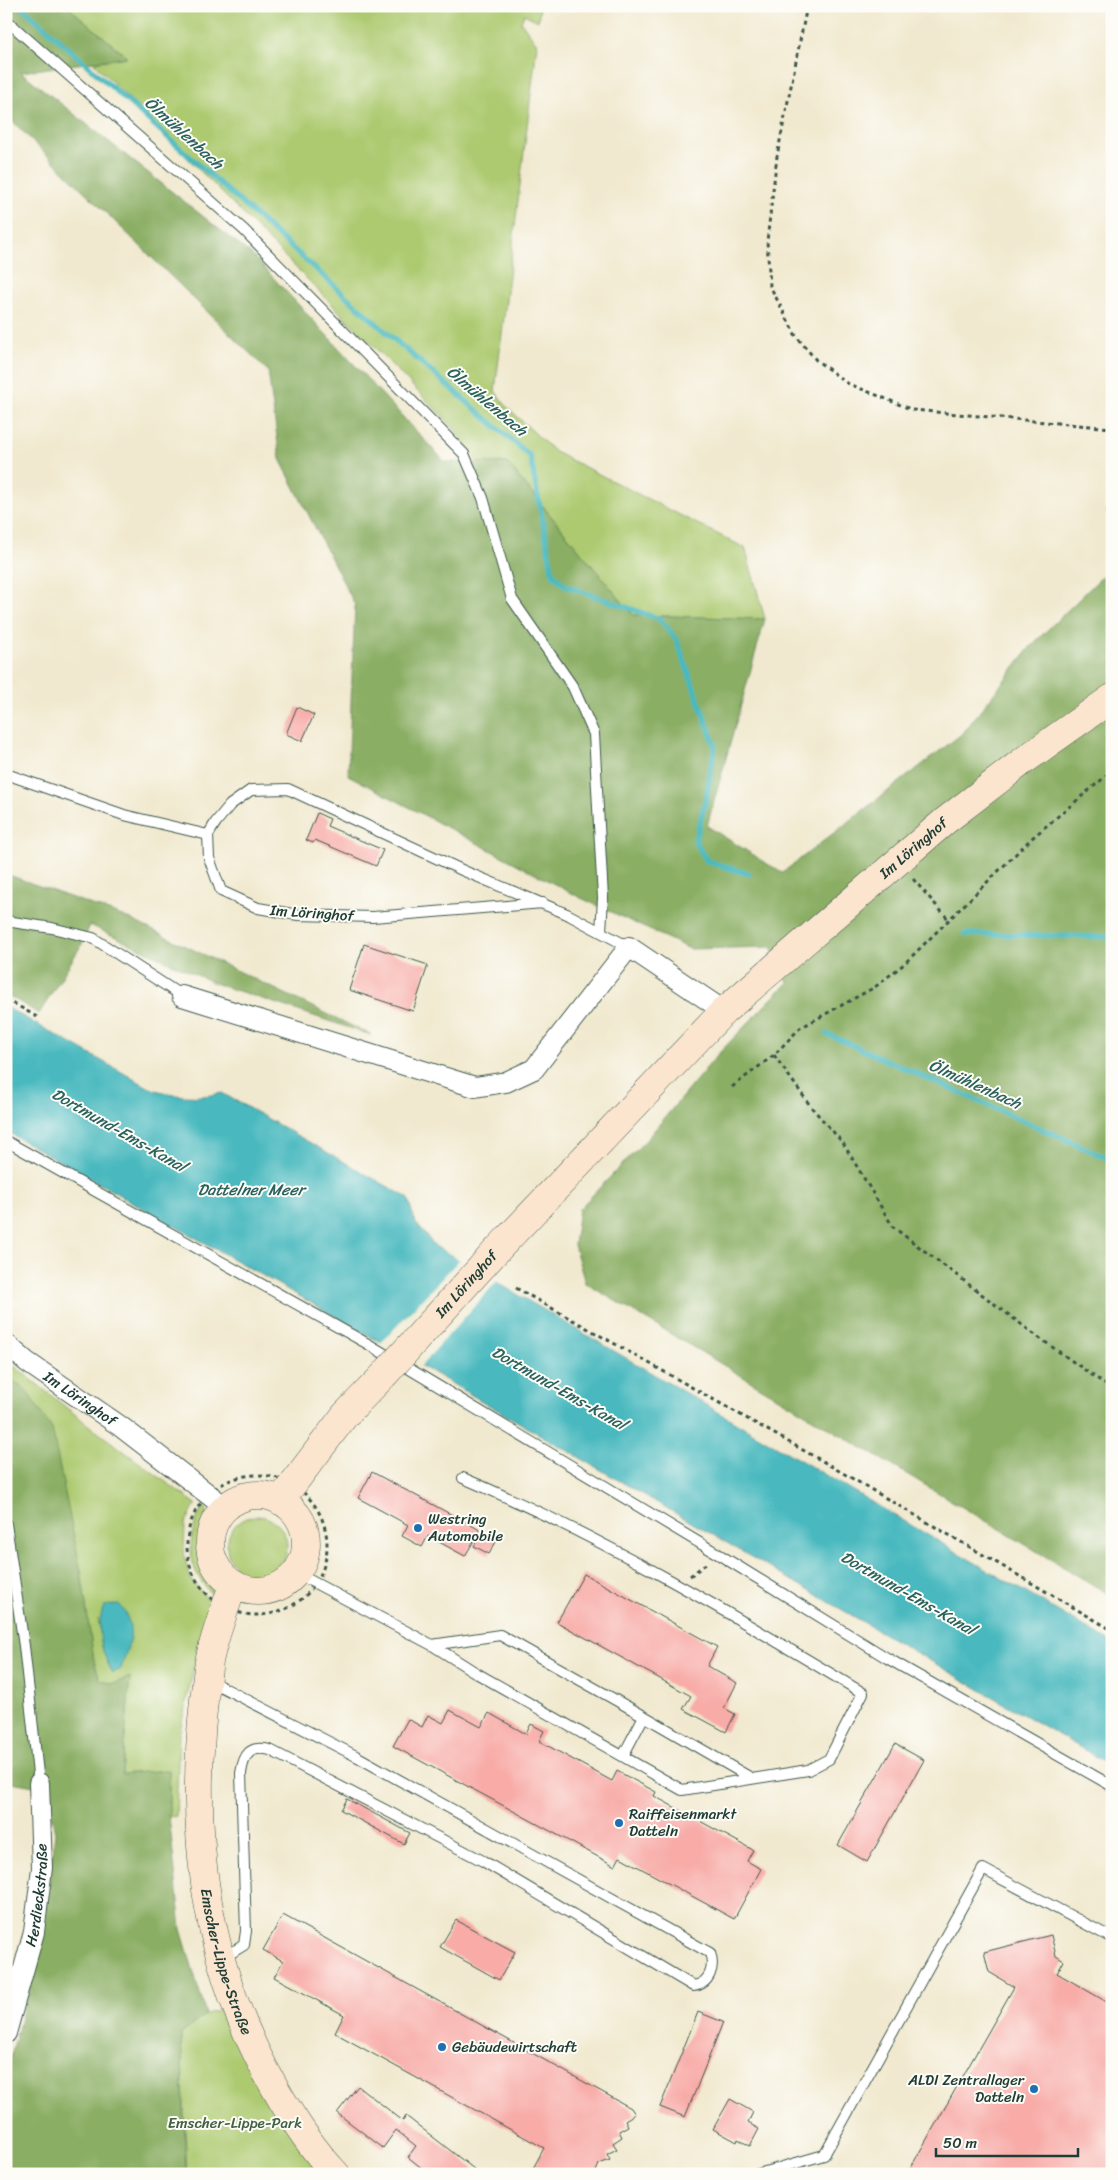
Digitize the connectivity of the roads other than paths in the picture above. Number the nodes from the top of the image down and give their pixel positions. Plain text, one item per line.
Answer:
1 (6, 20) edge
2 (1112, 511) edge
3 (1112, 516) edge
4 (1112, 698) edge
5 (6, 774) edge
6 (208, 835) junction
7 (542, 903) junction
8 (6, 921) edge
9 (601, 931) junction
10 (629, 947) junction
11 (182, 996) joint
12 (724, 1011) junction
13 (6, 1141) edge
14 (6, 1344) edge
15 (463, 1478) dead end
16 (286, 1493) junction
17 (217, 1501) junction
18 (6, 1524) edge
19 (306, 1578) junction
20 (239, 1600) junction
21 (432, 1645) junction
22 (216, 1684) junction
23 (644, 1716) junction
24 (203, 1723) junction
25 (623, 1756) junction
26 (751, 1778) junction
27 (38, 1783) joint
28 (1112, 1786) edge
29 (1112, 1938) edge
30 (220, 1959) junction
31 (6, 2033) edge
32 (336, 2174) edge
33 (758, 2174) edge

1 - 9 lane
2 - 3 lane
4 - 12 street, Im Löringhof
5 - 6 lane
6 - 7 lane
6 - 7 lane, Im Löringhof
7 - 9 lane
8 - 11 lane
9 - 10 lane
10 - 11 street
10 - 12 street
12 - 16 street, Im Löringhof, bridge
13 - 28 lane
14 - 17 street, Im Löringhof
15 - 26 lane
16 - 17 street
16 - 19 street
17 - 20 street
18 - 27 lane
19 - 20 street
19 - 21 lane
20 - 22 street, Emscher-Lippe-Straße
20 - 24 street, Emscher-Lippe-Straße
21 - 23 lane
21 - 25 lane
22 - 24 street, Emscher-Lippe-Straße
22 - 30 lane
23 - 25 lane
23 - 26 lane
24 - 30 street, Emscher-Lippe-Straße
25 - 26 lane
27 - 31 street, Herdieckstraße
29 - 33 lane
30 - 32 street, Emscher-Lippe-Straße

